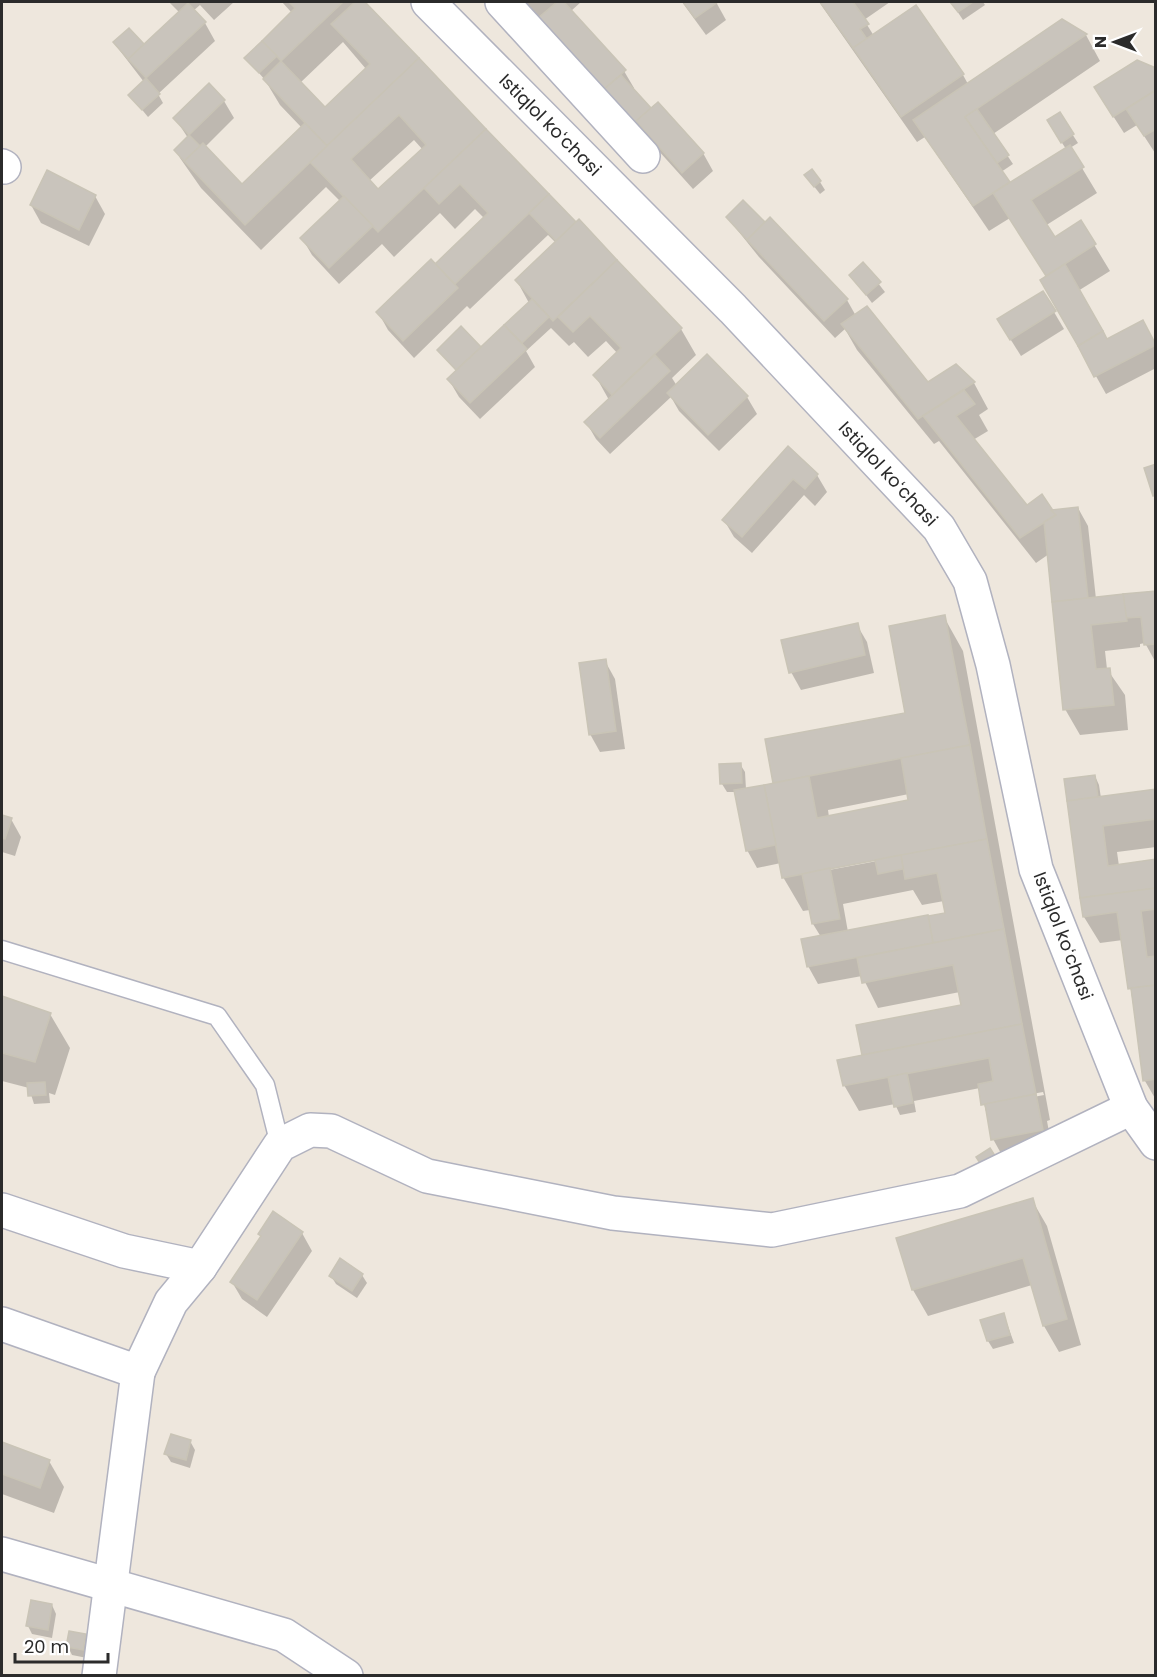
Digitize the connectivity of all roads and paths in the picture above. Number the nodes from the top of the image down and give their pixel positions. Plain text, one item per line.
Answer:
1 (428, 2) edge
2 (502, 2) edge
3 (643, 156) dead end
4 (2, 950) edge
5 (1131, 1108) junction
6 (1155, 1143) edge
7 (280, 1145) junction
8 (2, 1210) edge
9 (200, 1267) junction
10 (2, 1324) edge
11 (138, 1372) junction
12 (2, 1554) edge
13 (111, 1586) junction
14 (99, 1676) edge
15 (345, 1676) edge

1 - 5 street, Istiqlol koʻchasi
2 - 3 street
4 - 7 lane
5 - 6 street, Istiqlol koʻchasi
5 - 7 street
7 - 9 street
8 - 9 street
9 - 11 street
10 - 11 street
11 - 13 street
12 - 13 street
13 - 14 street
13 - 15 street

